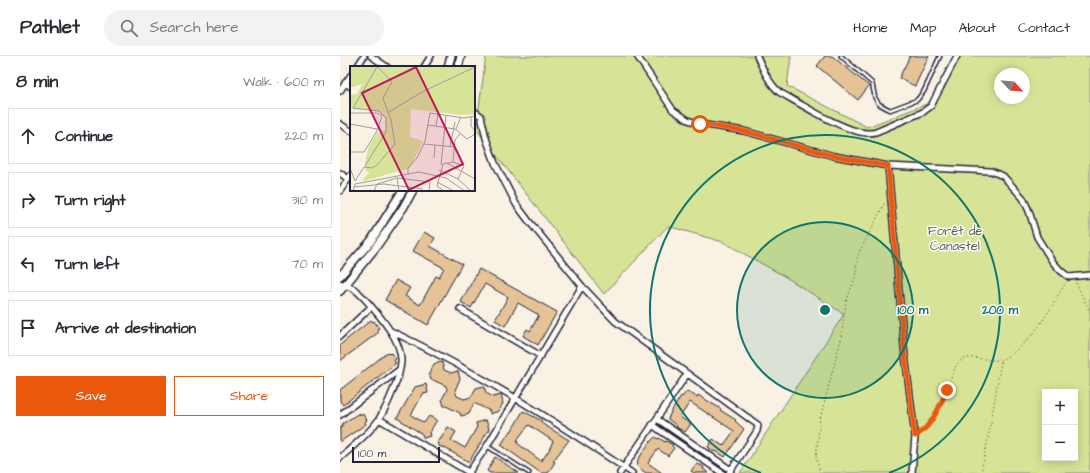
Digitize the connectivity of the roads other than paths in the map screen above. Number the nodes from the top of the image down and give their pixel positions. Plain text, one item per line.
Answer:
1 (364, 56) edge
2 (371, 56) edge
3 (431, 56) edge
4 (451, 56) edge
5 (461, 56) edge
6 (636, 56) edge
7 (757, 56) edge
8 (841, 56) edge
9 (940, 56) edge
10 (957, 56) edge
11 (358, 66) edge
12 (386, 66) edge
13 (425, 66) edge
14 (448, 66) edge
15 (458, 66) edge
16 (350, 76) edge
17 (345, 83) junction
18 (350, 86) edge
19 (340, 91) edge
20 (475, 112) edge
21 (340, 124) edge
22 (350, 130) edge
23 (888, 166) junction
24 (340, 173) edge
25 (350, 177) edge
26 (340, 191) edge
27 (402, 191) edge
28 (413, 191) edge
29 (1090, 275) edge
30 (340, 276) edge
31 (342, 286) edge
32 (582, 286) junction
33 (371, 307) junction
34 (460, 309) dead end
35 (391, 331) junction
36 (340, 336) edge
37 (541, 356) junction
38 (400, 370) junction
39 (687, 374) junction
40 (515, 397) junction
41 (340, 415) edge
42 (379, 419) junction
43 (657, 419) junction
44 (652, 425) junction
45 (684, 437) junction
46 (680, 444) junction
47 (487, 446) junction
48 (340, 458) edge
49 (624, 468) junction
50 (730, 471) edge
51 (470, 473) edge
52 (529, 473) edge
53 (620, 473) edge
54 (632, 473) edge
55 (722, 473) edge
56 (912, 473) edge

1 - 11 street
2 - 12 street
3 - 13 street
4 - 14 main road
5 - 15 main road
6 - 23 street
7 - 10 street
8 - 9 lane
16 - 17 street
17 - 18 street
17 - 19 street
20 - 32 street
21 - 22 street
23 - 29 street
23 - 56 street
24 - 25 street
25 - 26 street
27 - 30 main road
28 - 31 main road
31 - 33 street
32 - 37 street
32 - 39 street
33 - 35 street
33 - 36 street
34 - 37 street
35 - 38 street
35 - 40 street
37 - 40 street
38 - 41 street
38 - 42 street
39 - 43 street
39 - 50 street
40 - 47 street
40 - 49 street
42 - 48 street
42 - 51 street
43 - 44 street
43 - 45 street
44 - 46 street
44 - 49 street
45 - 46 street
45 - 50 street
46 - 55 street
47 - 51 street
47 - 52 lane
49 - 53 street
49 - 54 street

